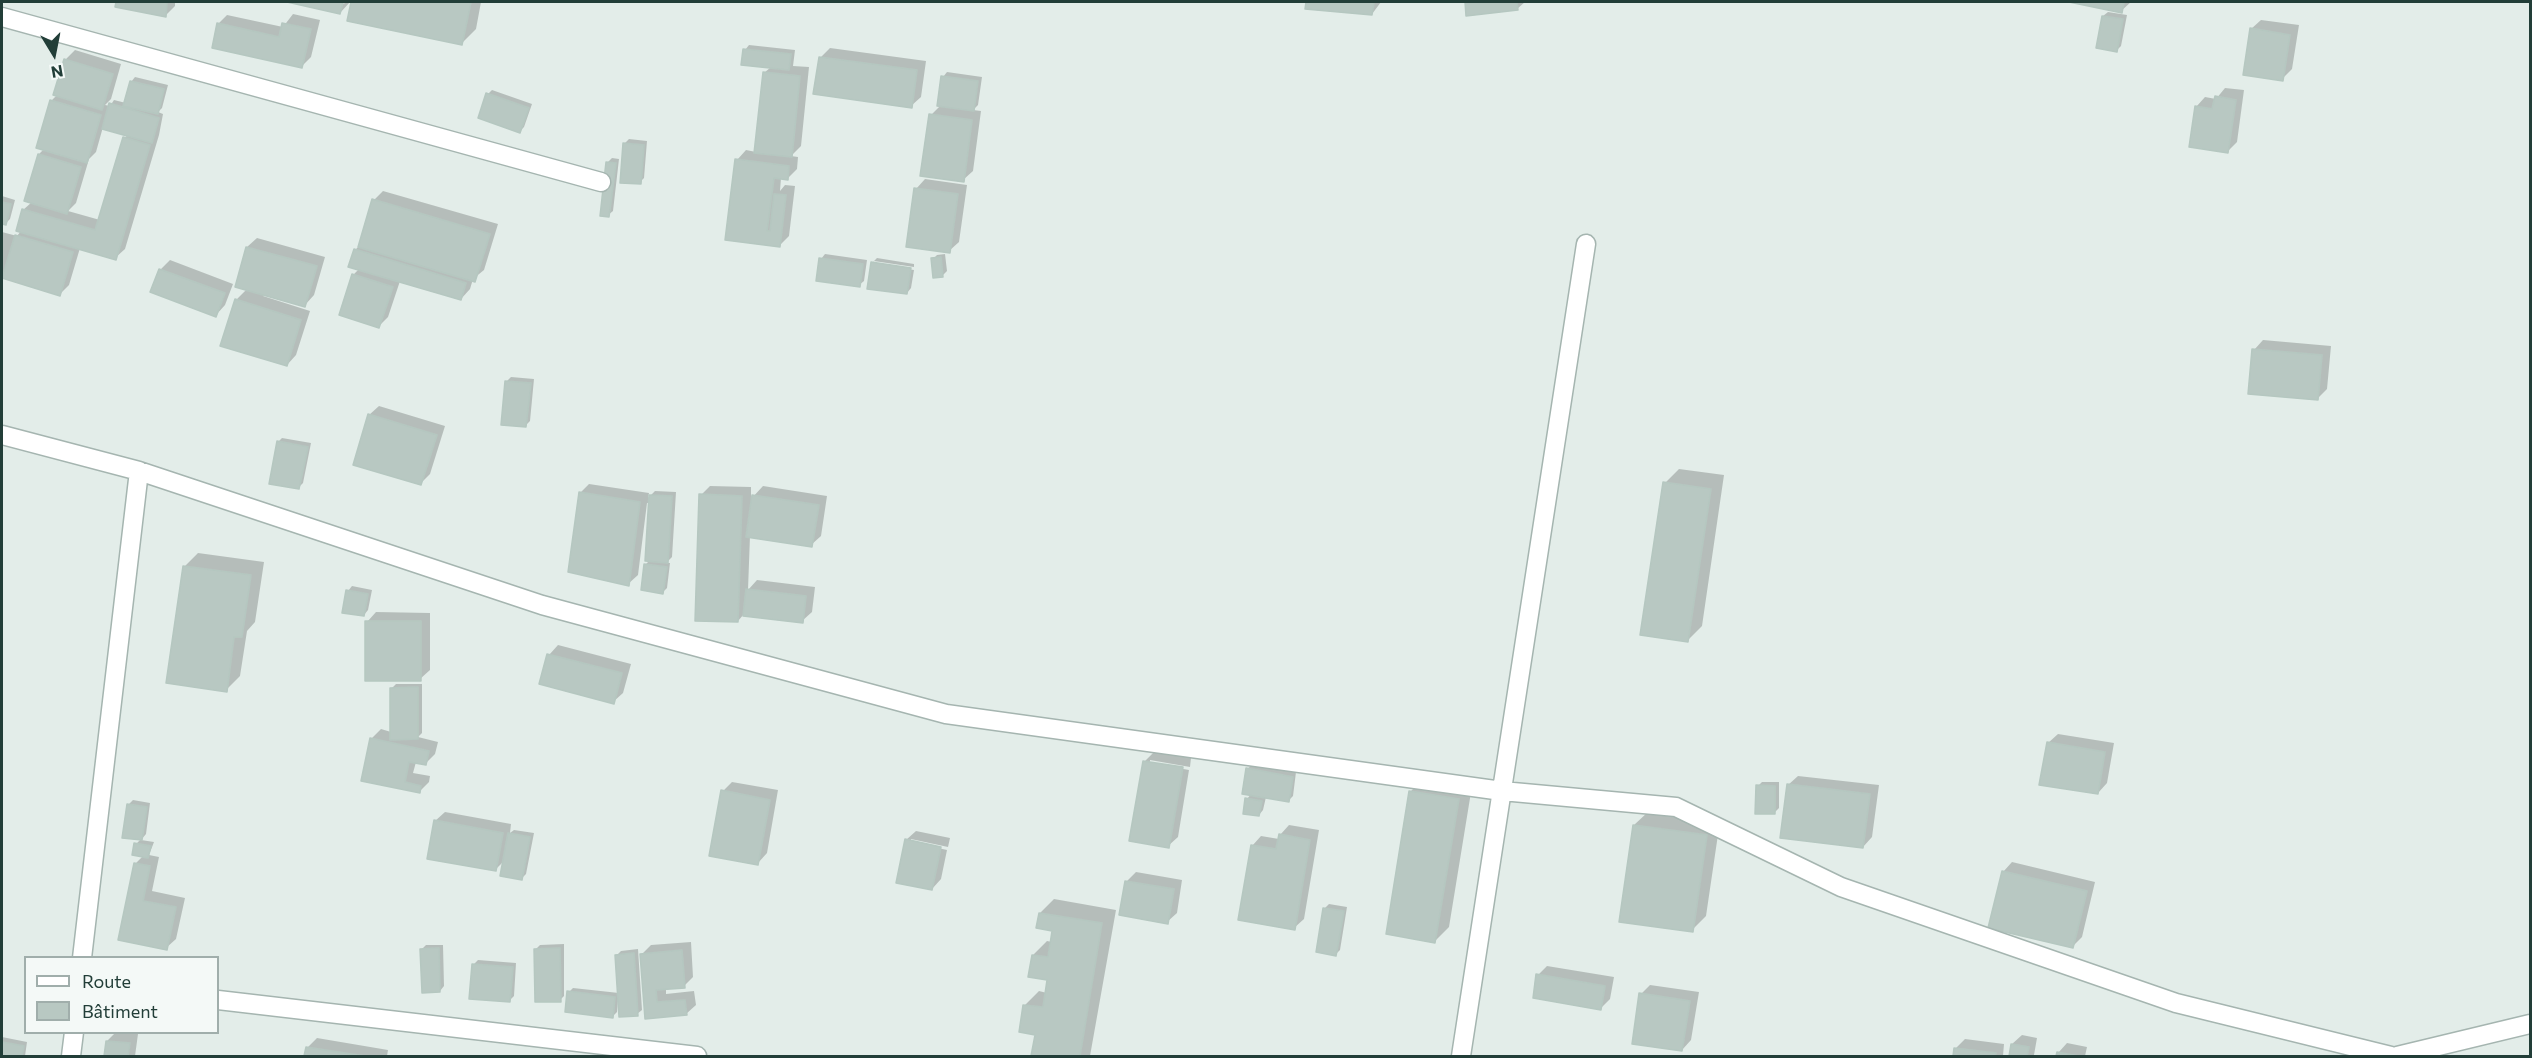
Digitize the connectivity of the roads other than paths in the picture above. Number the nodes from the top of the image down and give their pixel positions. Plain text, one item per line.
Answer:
1 (2, 16) edge
2 (601, 182) dead end
3 (1586, 244) dead end
4 (2, 435) edge
5 (139, 471) junction
6 (1502, 791) junction
7 (82, 956) edge
8 (219, 1000) edge
9 (2530, 1024) edge
10 (74, 1034) edge
11 (71, 1056) edge
12 (697, 1056) edge
13 (1461, 1056) edge
14 (2391, 1056) edge
15 (2397, 1056) edge

1 - 2 street
3 - 6 street
4 - 5 street
5 - 6 street
5 - 7 street
6 - 13 street
6 - 14 street
8 - 12 street
9 - 15 street
10 - 11 street

